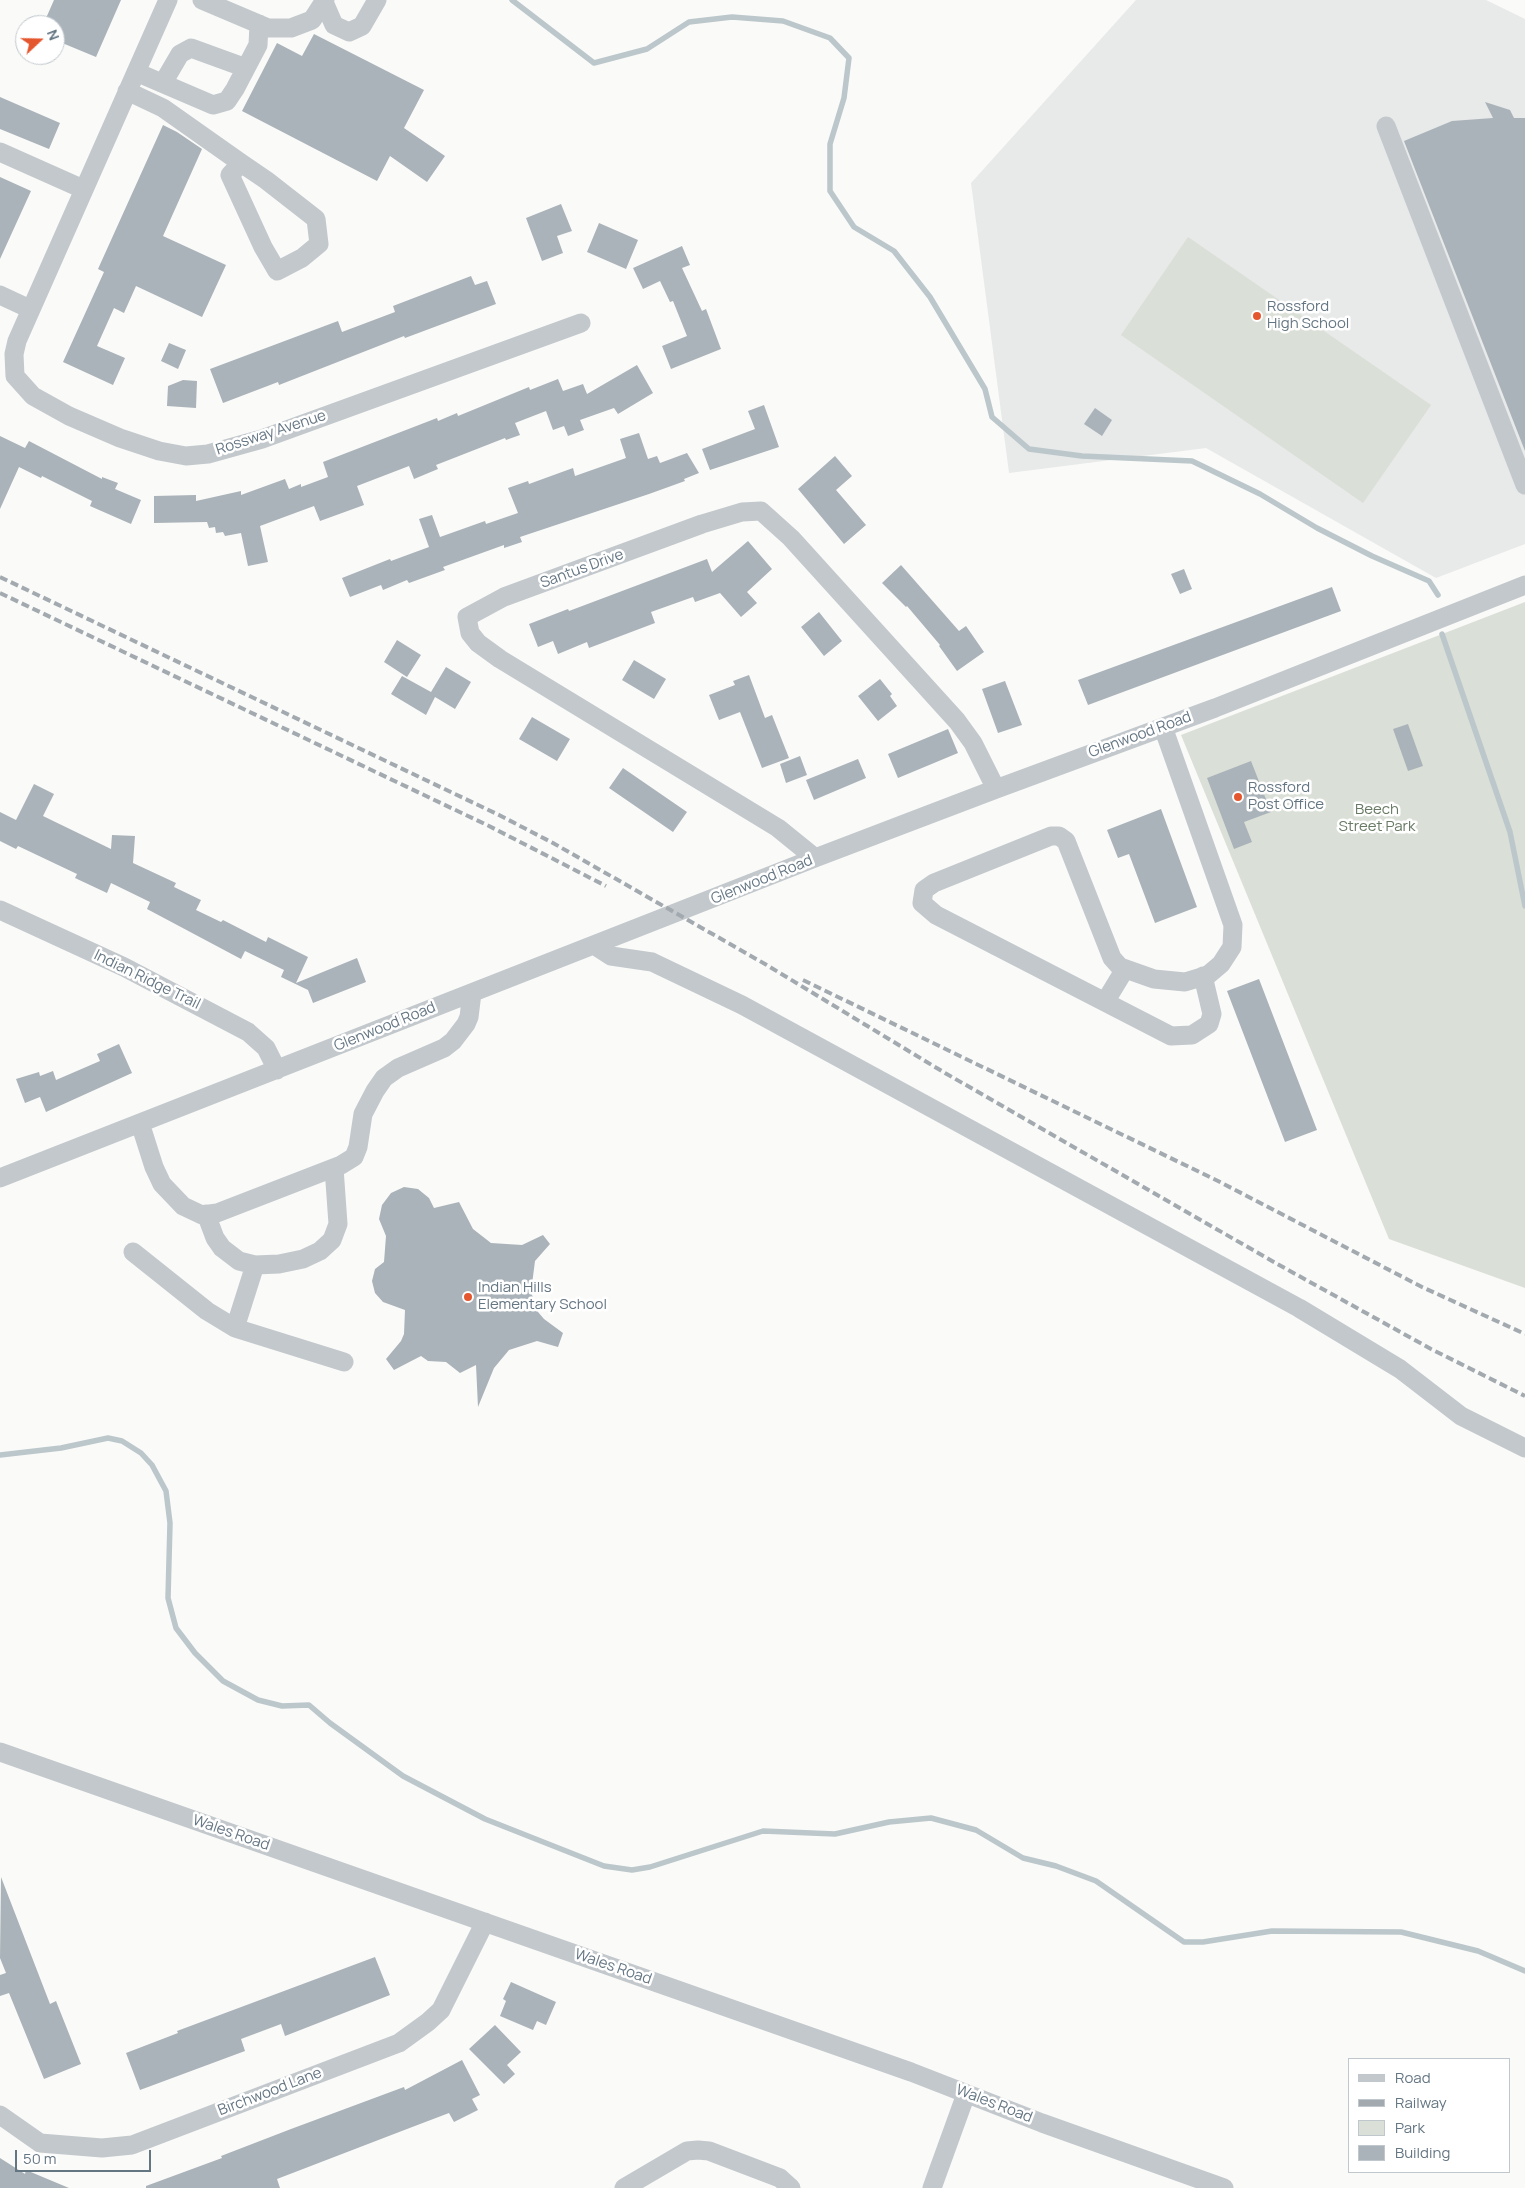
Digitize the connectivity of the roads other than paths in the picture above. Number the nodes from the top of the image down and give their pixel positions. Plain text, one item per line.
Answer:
1 (168, 0) edge
2 (202, 0) edge
3 (377, 0) edge
4 (324, 1) edge
5 (259, 24) junction
6 (246, 68) junction
7 (136, 72) junction
8 (163, 83) junction
9 (127, 91) junction
10 (1386, 126) dead end
11 (0, 152) edge
12 (241, 163) junction
13 (83, 189) junction
14 (0, 295) edge
15 (30, 309) junction
16 (581, 323) dead end
17 (7, 357) edge
18 (1525, 485) edge
19 (1525, 585) edge
20 (1163, 727) junction
21 (996, 789) junction
22 (815, 858) junction
23 (0, 910) edge
24 (594, 945) junction
25 (1125, 969) junction
26 (1203, 976) junction
27 (472, 993) junction
28 (1105, 1002) junction
29 (277, 1070) junction
30 (140, 1123) junction
31 (334, 1168) junction
32 (0, 1178) edge
33 (206, 1214) junction
34 (133, 1252) dead end
35 (255, 1265) junction
36 (235, 1328) junction
37 (344, 1362) dead end
38 (1525, 1448) edge
39 (0, 1752) edge
40 (485, 1922) junction
41 (966, 2094) junction
42 (0, 2115) edge
43 (624, 2188) edge
44 (791, 2188) edge
45 (932, 2188) edge
46 (1224, 2188) edge

1 - 7 street, Rossway Avenue
2 - 5 street
3 - 4 street
4 - 5 street
5 - 6 street
6 - 8 street
6 - 8 street
7 - 8 street
7 - 9 street, Rossway Avenue
9 - 12 street
9 - 13 street, Rossway Avenue
10 - 18 street
11 - 13 street
12 - 12 street
13 - 15 street, Rossway Avenue
14 - 15 street
15 - 17 street, Rossway Avenue
16 - 17 street, Rossway Avenue
19 - 20 street, Glenwood Road
20 - 21 street, Glenwood Road
20 - 26 street
21 - 22 street, Glenwood Road
21 - 22 street, Santus Drive
22 - 24 street, Glenwood Road
23 - 29 street, Indian Ridge Trail
24 - 27 street, Glenwood Road
24 - 38 street
25 - 26 street
25 - 28 street
25 - 28 street
26 - 28 street
27 - 29 street, Glenwood Road
27 - 31 street
29 - 30 street, Glenwood Road
30 - 32 street, Glenwood Road
30 - 33 street
31 - 33 street
31 - 35 street
33 - 35 street
34 - 36 street
35 - 36 street
36 - 37 street
39 - 40 street, Wales Road
40 - 41 street, Wales Road
40 - 42 street, Birchwood Lane
41 - 45 street
41 - 46 street, Wales Road
43 - 44 street

